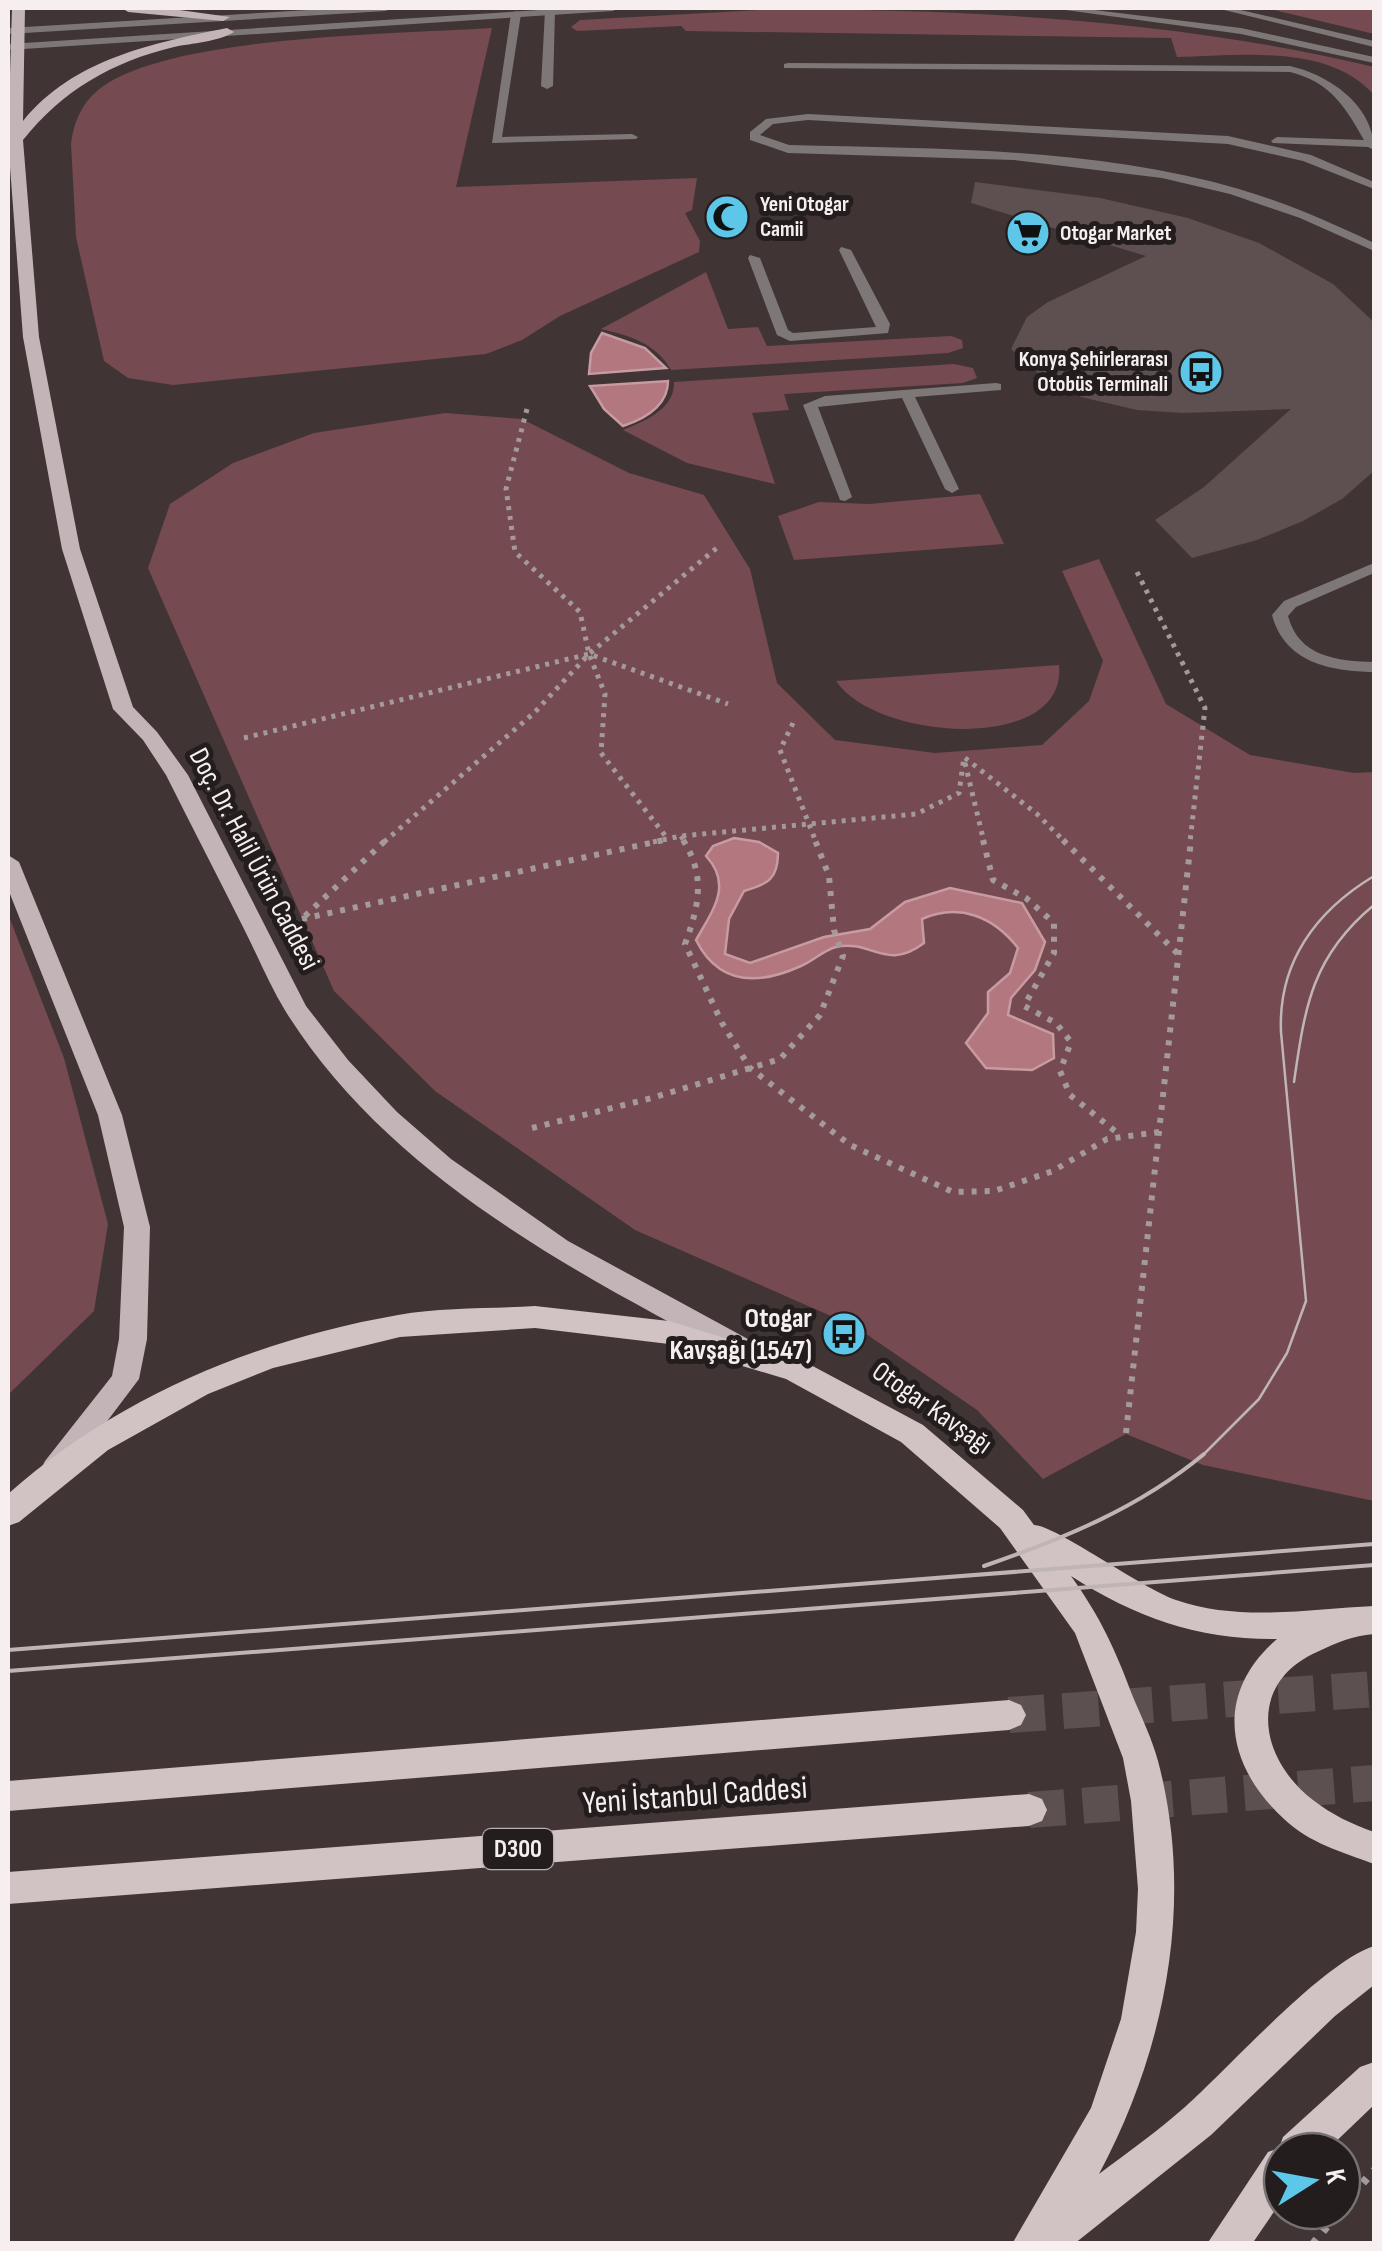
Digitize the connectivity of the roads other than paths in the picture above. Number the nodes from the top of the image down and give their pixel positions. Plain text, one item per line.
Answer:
1 (18, 8) edge
2 (128, 8) edge
3 (398, 8) edge
4 (613, 8) edge
5 (1056, 8) edge
6 (1220, 8) edge
7 (550, 11) junction
8 (516, 14) junction
9 (225, 25) junction
10 (12, 38) edge
11 (1374, 44) edge
12 (1374, 60) edge
13 (788, 66) dead end
14 (547, 86) dead end
15 (632, 137) dead end
16 (12, 138) edge
17 (1228, 140) junction
18 (1374, 145) edge
19 (1374, 186) edge
20 (1374, 247) edge
21 (845, 250) dead end
22 (754, 258) dead end
23 (996, 387) dead end
24 (907, 394) junction
25 (952, 489) dead end
26 (845, 497) dead end
27 (1374, 568) edge
28 (1374, 667) edge
29 (8, 862) edge
30 (750, 1353) junction
31 (49, 1477) junction
32 (8, 1513) edge
33 (1019, 1524) junction
34 (1369, 1620) edge
35 (1009, 1716) tunnel mouth
36 (8, 1796) edge
37 (1029, 1810) tunnel mouth
38 (1374, 1848) edge
39 (8, 1888) edge
40 (1374, 1963) edge
41 (1374, 2080) edge
42 (1319, 2131) edge
43 (1262, 2194) edge
44 (1032, 2244) edge
45 (1041, 2244) edge
46 (1226, 2244) edge

1 - 10 main road, Doç. Dr. Halil Ürün Caddesi
2 - 9 main road
3 - 9 street
4 - 7 street
5 - 12 street
6 - 11 street
7 - 8 street
7 - 14 street
8 - 9 street
8 - 15 street
9 - 10 street
9 - 16 main road
10 - 16 main road, Doç. Dr. Halil Ürün Caddesi
13 - 18 street
16 - 30 main road, Doç. Dr. Halil Ürün Caddesi
17 - 18 street
17 - 19 street
17 - 20 street
21 - 22 street
23 - 24 street
24 - 25 street
24 - 26 street
27 - 28 street
29 - 31 main road
30 - 31 highway, Otogar Kavşağı
30 - 33 highway, Otogar Kavşağı
31 - 32 highway, Otogar Kavşağı
33 - 34 highway
33 - 44 highway, Otogar Kavşağı
34 - 38 highway
35 - 36 highway, Yeni İstanbul Caddesi
37 - 39 highway, Yeni İstanbul Caddesi / D300
40 - 45 highway
41 - 42 highway
43 - 46 highway

